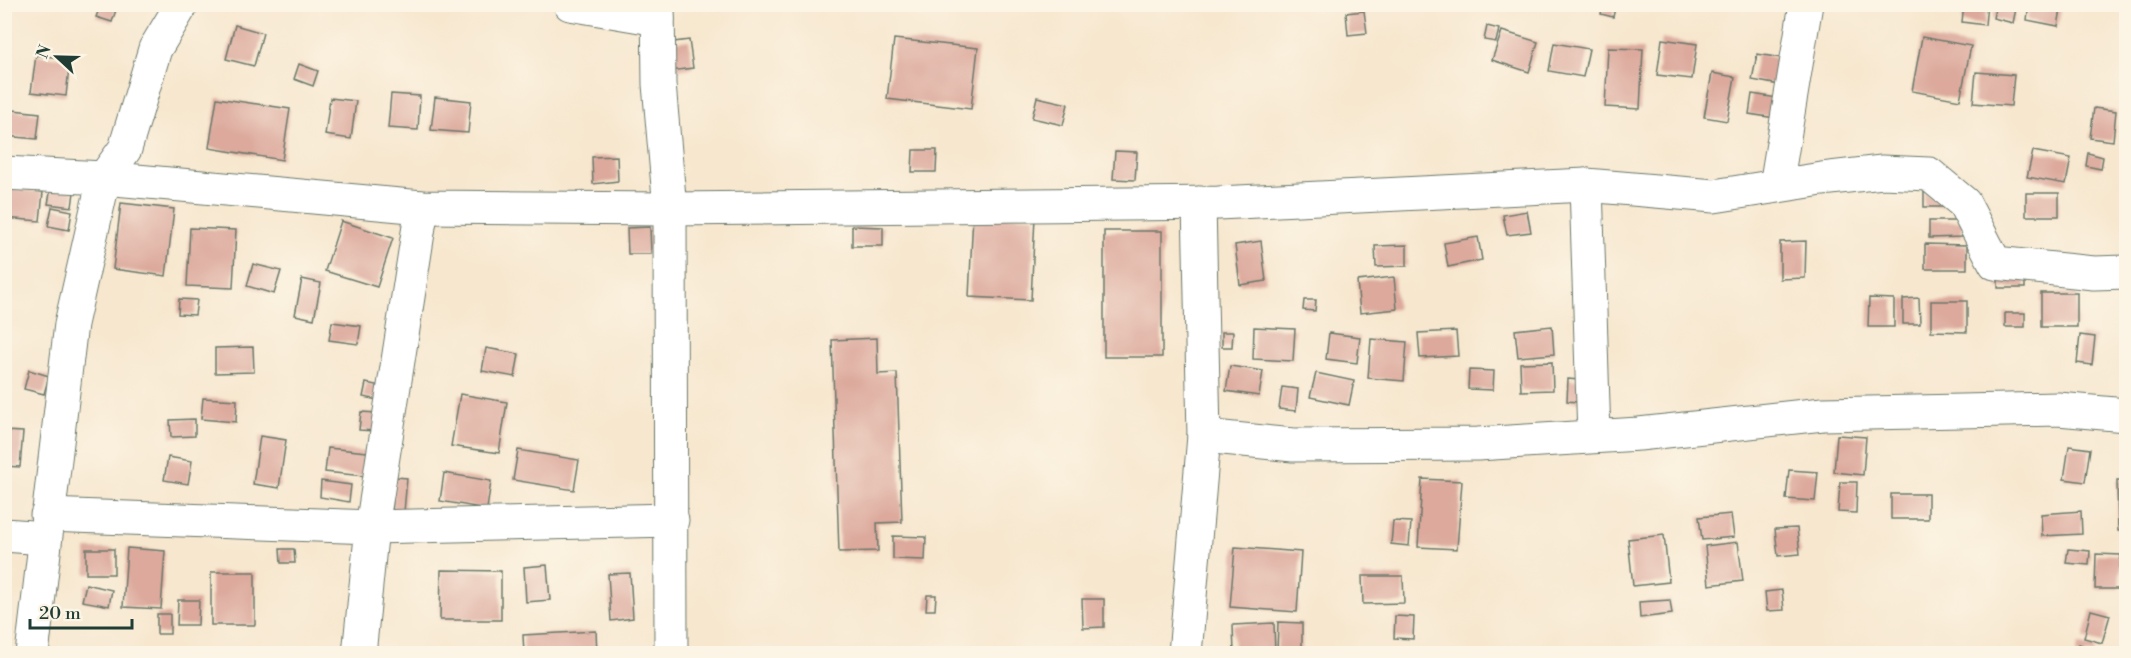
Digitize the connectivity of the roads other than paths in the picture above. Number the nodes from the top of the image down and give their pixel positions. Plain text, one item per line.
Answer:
1 (182, 4) edge
2 (570, 4) edge
3 (1806, 4) edge
4 (658, 12) edge
5 (4, 173) edge
6 (105, 178) junction
7 (1586, 185) junction
8 (1776, 186) junction
9 (1199, 203) junction
10 (422, 207) junction
11 (670, 209) junction
12 (2127, 272) edge
13 (2127, 415) edge
14 (1204, 436) junction
15 (1594, 436) junction
16 (672, 520) junction
17 (46, 526) junction
18 (372, 527) junction
19 (4, 535) edge
20 (32, 654) edge
21 (360, 654) edge
22 (671, 654) edge
23 (1185, 654) edge

1 - 6 street
2 - 4 street
3 - 8 street
4 - 11 street
5 - 6 street
6 - 10 street
6 - 17 street
7 - 8 street
7 - 9 street
7 - 15 street
8 - 12 street
9 - 11 street
9 - 14 street
10 - 11 street
10 - 18 street
11 - 16 street
13 - 15 street
14 - 15 street
14 - 23 street
16 - 18 street
16 - 22 street
17 - 18 street
17 - 19 street
17 - 20 street
18 - 21 street

